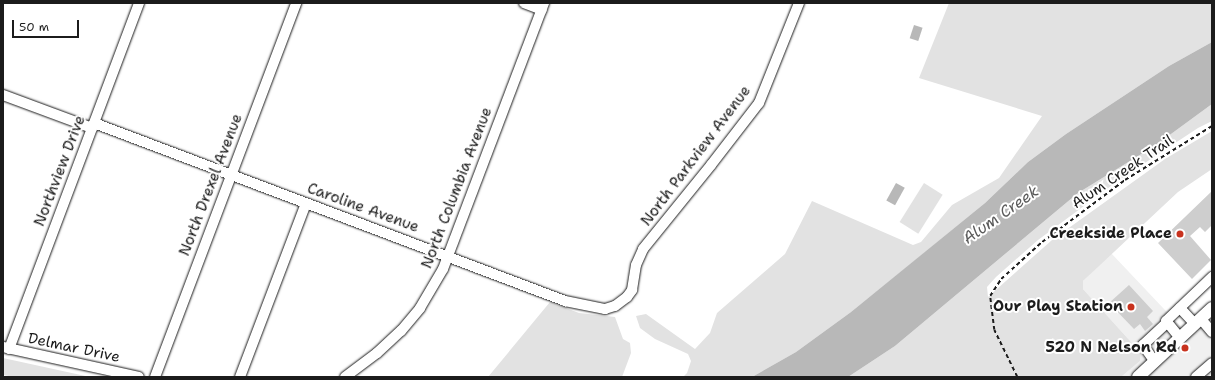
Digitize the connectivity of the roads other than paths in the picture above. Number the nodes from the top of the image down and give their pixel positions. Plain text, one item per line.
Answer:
1 (139, 3) edge
2 (296, 3) edge
3 (524, 3) edge
4 (799, 3) edge
5 (543, 6) edge
6 (3, 95) edge
7 (93, 126) junction
8 (231, 175) junction
9 (306, 202) junction
10 (449, 256) junction
11 (1212, 277) edge
12 (622, 302) joint
13 (1180, 308) junction
14 (1212, 308) edge
15 (1198, 321) junction
16 (1167, 323) junction
17 (1212, 332) edge
18 (1180, 338) junction
19 (6, 348) edge
20 (1155, 362) junction
21 (1212, 363) edge
22 (139, 377) edge
23 (155, 377) edge
24 (240, 377) edge
25 (345, 377) edge
26 (1138, 377) edge
27 (1196, 377) edge

1 - 7 street, Northview Drive
2 - 8 street, North Drexel Avenue
3 - 5 street
4 - 12 street, North Parkview Avenue
5 - 10 street, North Columbia Avenue
6 - 7 street, Caroline Avenue
7 - 8 street, Caroline Avenue
7 - 19 street, Northview Drive
8 - 9 street, Caroline Avenue
8 - 23 street, North Drexel Avenue
9 - 10 street, Caroline Avenue
9 - 24 street
10 - 12 street, Caroline Avenue
10 - 25 street, North Columbia Avenue
11 - 13 street
13 - 15 street
13 - 16 street
14 - 15 main road
15 - 17 street
15 - 18 main road
16 - 18 street
16 - 20 street
18 - 20 main road
19 - 22 street, Delmar Drive
20 - 26 main road
21 - 27 street

